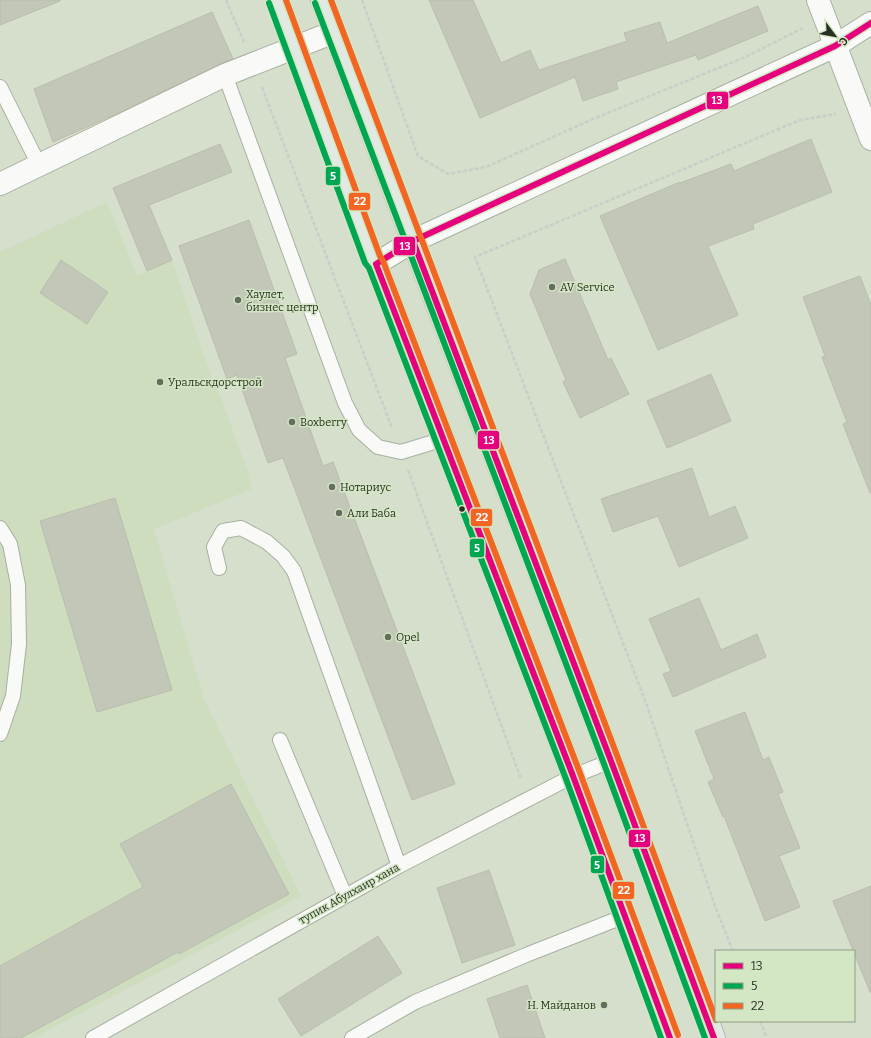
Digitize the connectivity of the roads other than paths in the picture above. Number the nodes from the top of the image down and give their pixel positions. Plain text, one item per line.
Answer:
1 (277, 0) edge
2 (322, 0) edge
3 (821, 9) edge
4 (871, 23) edge
5 (334, 32) junction
6 (835, 46) junction
7 (295, 47) junction
8 (225, 75) junction
9 (0, 87) edge
10 (871, 139) edge
11 (39, 164) junction
12 (0, 184) edge
13 (413, 241) junction
14 (376, 264) junction
15 (444, 439) junction
16 (0, 528) edge
17 (219, 568) dead end
18 (0, 734) edge
19 (280, 740) dead end
20 (612, 761) junction
21 (572, 776) junction
22 (399, 866) junction
23 (346, 896) junction
24 (625, 916) junction
25 (93, 1038) edge
26 (352, 1038) edge
27 (670, 1038) edge
28 (714, 1038) edge

1 - 7 main road
2 - 5 main road
3 - 6 street
4 - 6 street
5 - 7 street
5 - 13 main road
6 - 10 street
6 - 13 street
7 - 8 street
7 - 14 main road
8 - 11 street
8 - 15 lane
9 - 11 lane
11 - 12 street
13 - 14 street
13 - 20 main road
14 - 15 main road
15 - 21 main road
16 - 18 lane
17 - 22 lane
19 - 23 lane
20 - 21 lane, тупик Абулхаир хана
20 - 28 main road
21 - 22 lane, тупик Абулхаир хана
21 - 24 main road
22 - 23 lane, тупик Абулхаир хана
23 - 25 lane, тупик Абулхаир хана
24 - 26 lane
24 - 27 main road

